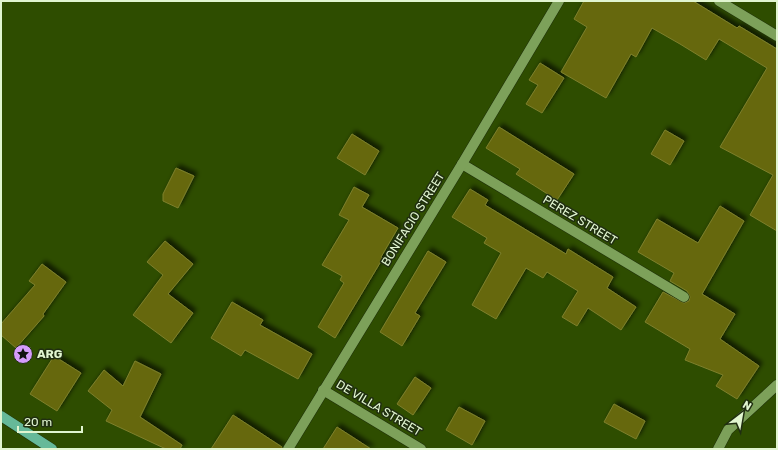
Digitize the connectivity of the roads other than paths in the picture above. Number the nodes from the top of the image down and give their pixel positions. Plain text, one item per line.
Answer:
1 (559, 1) edge
2 (719, 1) edge
3 (777, 36) edge
4 (462, 164) junction
5 (684, 297) dead end
6 (777, 385) edge
7 (323, 390) junction
8 (1, 416) edge
9 (52, 449) edge
10 (288, 449) edge
11 (421, 449) edge
12 (718, 449) edge

1 - 4 street, BONIFACIO STREET
2 - 3 street
4 - 5 street, PEREZ STREET
4 - 7 street, BONIFACIO STREET
6 - 12 street
7 - 10 street, BONIFACIO STREET
7 - 11 street, DE VILLA STREET
8 - 9 main road

